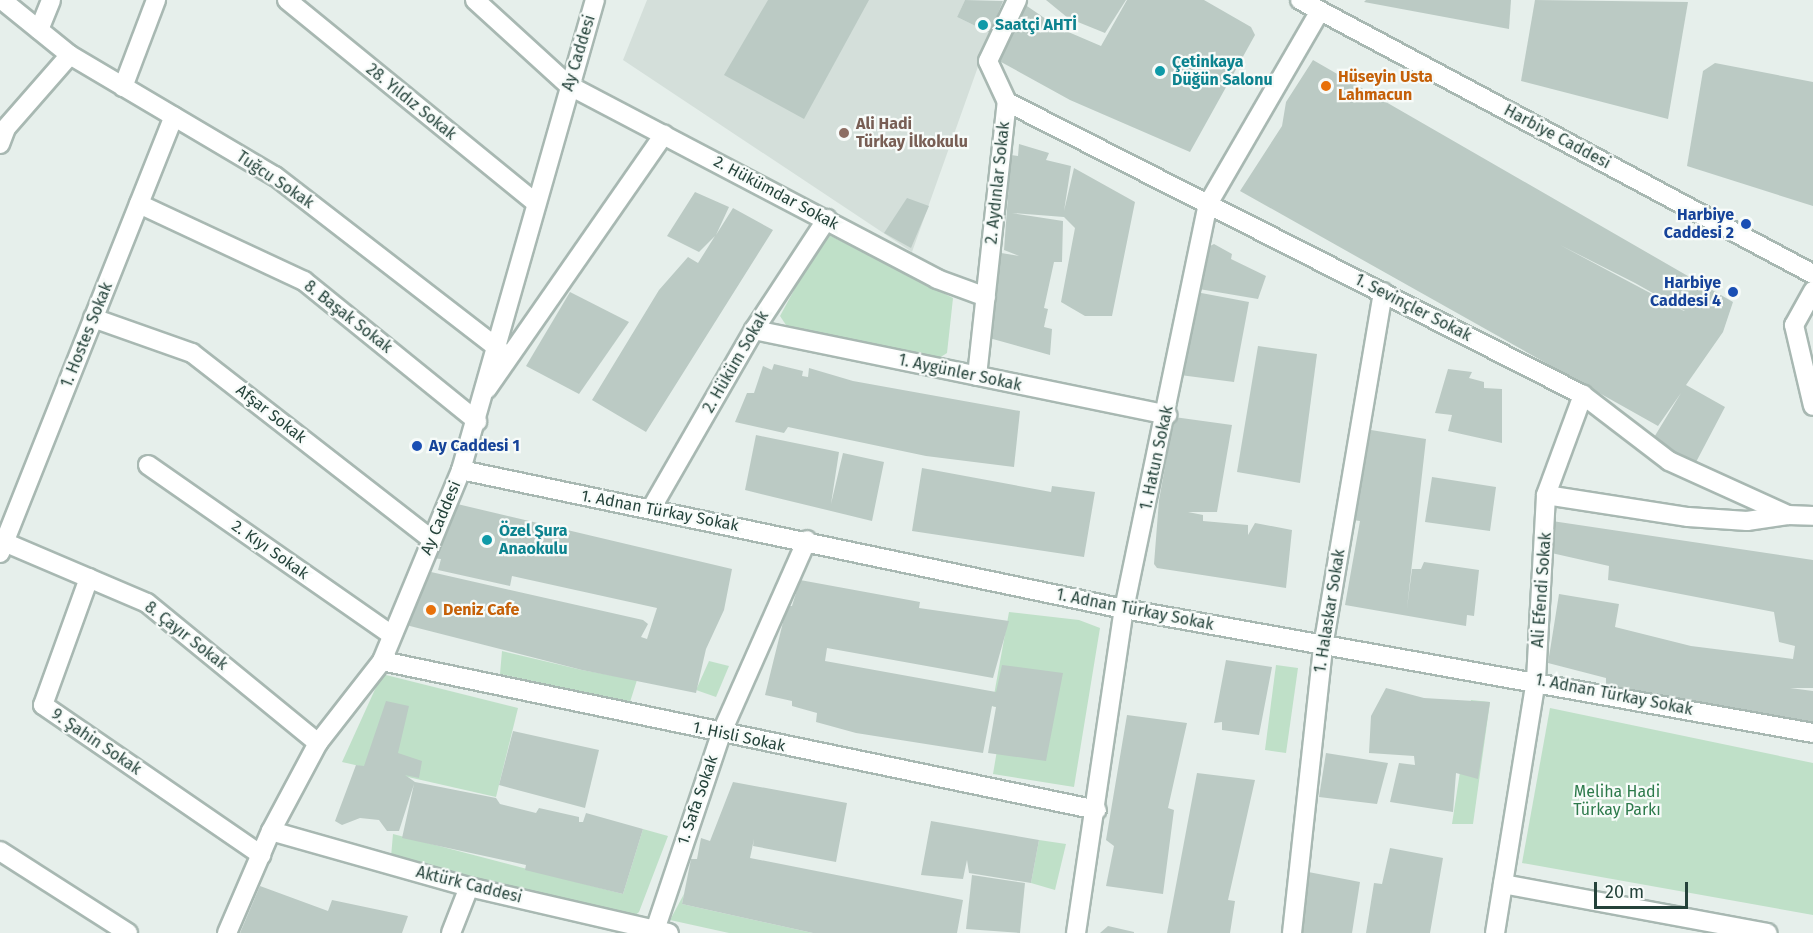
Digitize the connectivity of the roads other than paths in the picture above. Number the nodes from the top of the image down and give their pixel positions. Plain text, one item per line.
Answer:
1 (51, 0) edge
2 (156, 0) edge
3 (286, 0) edge
4 (476, 0) edge
5 (595, 0) edge
6 (1017, 0) edge
7 (1300, 0) edge
8 (1, 1) edge
9 (1320, 11) junction
10 (39, 30) junction
11 (70, 56) junction
12 (568, 85) junction
13 (123, 87) junction
14 (1007, 102) junction
15 (174, 116) junction
16 (664, 134) junction
17 (0, 144) edge
18 (536, 203) junction
19 (139, 204) junction
20 (1208, 204) junction
21 (826, 219) junction
22 (1813, 274) edge
23 (1813, 291) edge
24 (1383, 292) junction
25 (986, 297) junction
26 (93, 318) junction
27 (754, 330) junction
28 (499, 349) junction
29 (977, 376) junction
30 (487, 389) junction
31 (1583, 395) junction
32 (1813, 406) edge
33 (1167, 415) junction
34 (477, 421) junction
35 (148, 465) dead end
36 (461, 470) junction
37 (1546, 495) junction
38 (651, 510) junction
39 (1788, 515) junction
40 (1813, 516) edge
41 (432, 540) junction
42 (807, 540) junction
43 (2, 548) edge
44 (89, 578) junction
45 (1124, 609) junction
46 (392, 635) junction
47 (1323, 647) junction
48 (382, 661) junction
49 (1536, 680) junction
50 (1813, 732) edge
51 (721, 734) junction
52 (318, 743) junction
53 (1097, 810) junction
54 (271, 831) junction
55 (0, 851) edge
56 (261, 855) junction
57 (1503, 884) junction
58 (469, 887) junction
59 (662, 931) edge
60 (128, 933) edge
61 (226, 933) edge
62 (451, 933) edge
63 (1076, 933) edge
64 (1292, 933) edge
65 (1495, 933) edge
66 (1767, 933) edge

1 - 10 street
2 - 13 street
3 - 18 street, 28. Yıldız Sokak
4 - 12 street, 2. Hükümdar Sokak
5 - 12 street, Ay Caddesi
6 - 14 street, 2. Aydınlar Sokak
7 - 9 street, Harbiye Caddesi
8 - 10 street, Tuğcu Sokak
9 - 20 street, 1. Hatun Sokak
9 - 22 street, Harbiye Caddesi
10 - 11 street, Tuğcu Sokak
11 - 13 street, Tuğcu Sokak
11 - 17 street
12 - 16 street, 2. Hükümdar Sokak
12 - 18 street, Ay Caddesi
13 - 15 street, Tuğcu Sokak
14 - 20 street, 1. Sevinçler Sokak
14 - 25 street, 2. Aydınlar Sokak
15 - 19 street, 1. Hostes Sokak
15 - 28 street, Tuğcu Sokak
16 - 21 street, 2. Hükümdar Sokak
16 - 30 street
18 - 28 street, Ay Caddesi
19 - 26 street, 1. Hostes Sokak
19 - 34 street, 8. Başak Sokak
20 - 24 street, 1. Sevinçler Sokak
20 - 33 street, 1. Hatun Sokak
21 - 25 street, 2. Hükümdar Sokak
21 - 27 street, 2. Hüküm Sokak
23 - 32 street
24 - 31 street, 1. Sevinçler Sokak
24 - 47 street, 1. Halaskar Sokak
25 - 29 street, 2. Aydınlar Sokak
26 - 41 street, Afşar Sokak
26 - 43 street, 1. Hostes Sokak
27 - 29 street, 1. Aygünler Sokak
27 - 38 street, 2. Hüküm Sokak
28 - 30 street, Ay Caddesi
29 - 33 street, 1. Aygünler Sokak
30 - 34 street, Ay Caddesi
31 - 37 street, Ali Efendi Sokak
31 - 39 street, 1. Sevinçler Sokak
33 - 45 street, 1. Hatun Sokak
34 - 36 street, Ay Caddesi
35 - 46 street, 2. Kıyı Sokak
36 - 38 street, 1. Adnan Türkay Sokak
36 - 41 street, Ay Caddesi
37 - 39 street
37 - 49 street, Ali Efendi Sokak
38 - 42 street, 1. Adnan Türkay Sokak
39 - 40 street, 1. Sevinçler Sokak
41 - 46 street, Ay Caddesi
42 - 45 street, 1. Adnan Türkay Sokak
42 - 51 street, 1. Safa Sokak
43 - 44 street, 8. Çayır Sokak
44 - 52 street, 8. Çayır Sokak
44 - 56 street, 9. Şahin Sokak
45 - 47 street, 1. Adnan Türkay Sokak
45 - 53 street, 1. Hatun Sokak
46 - 48 street, Ay Caddesi
47 - 49 street, 1. Adnan Türkay Sokak
47 - 64 street, 1. Halaskar Sokak
48 - 51 street, 1. Hisli Sokak
48 - 52 street, Ay Caddesi
49 - 50 street, 1. Adnan Türkay Sokak
49 - 57 street, Ali Efendi Sokak
51 - 53 street, 1. Hisli Sokak
51 - 59 street, 1. Safa Sokak
52 - 54 street, Ay Caddesi
53 - 63 street, 1. Hatun Sokak
54 - 56 street, Ay Caddesi
54 - 58 street, Aktürk Caddesi
55 - 60 street
56 - 61 street, Ay Caddesi
57 - 65 street, Ali Efendi Sokak
57 - 66 street
58 - 59 street, Aktürk Caddesi
58 - 62 street

